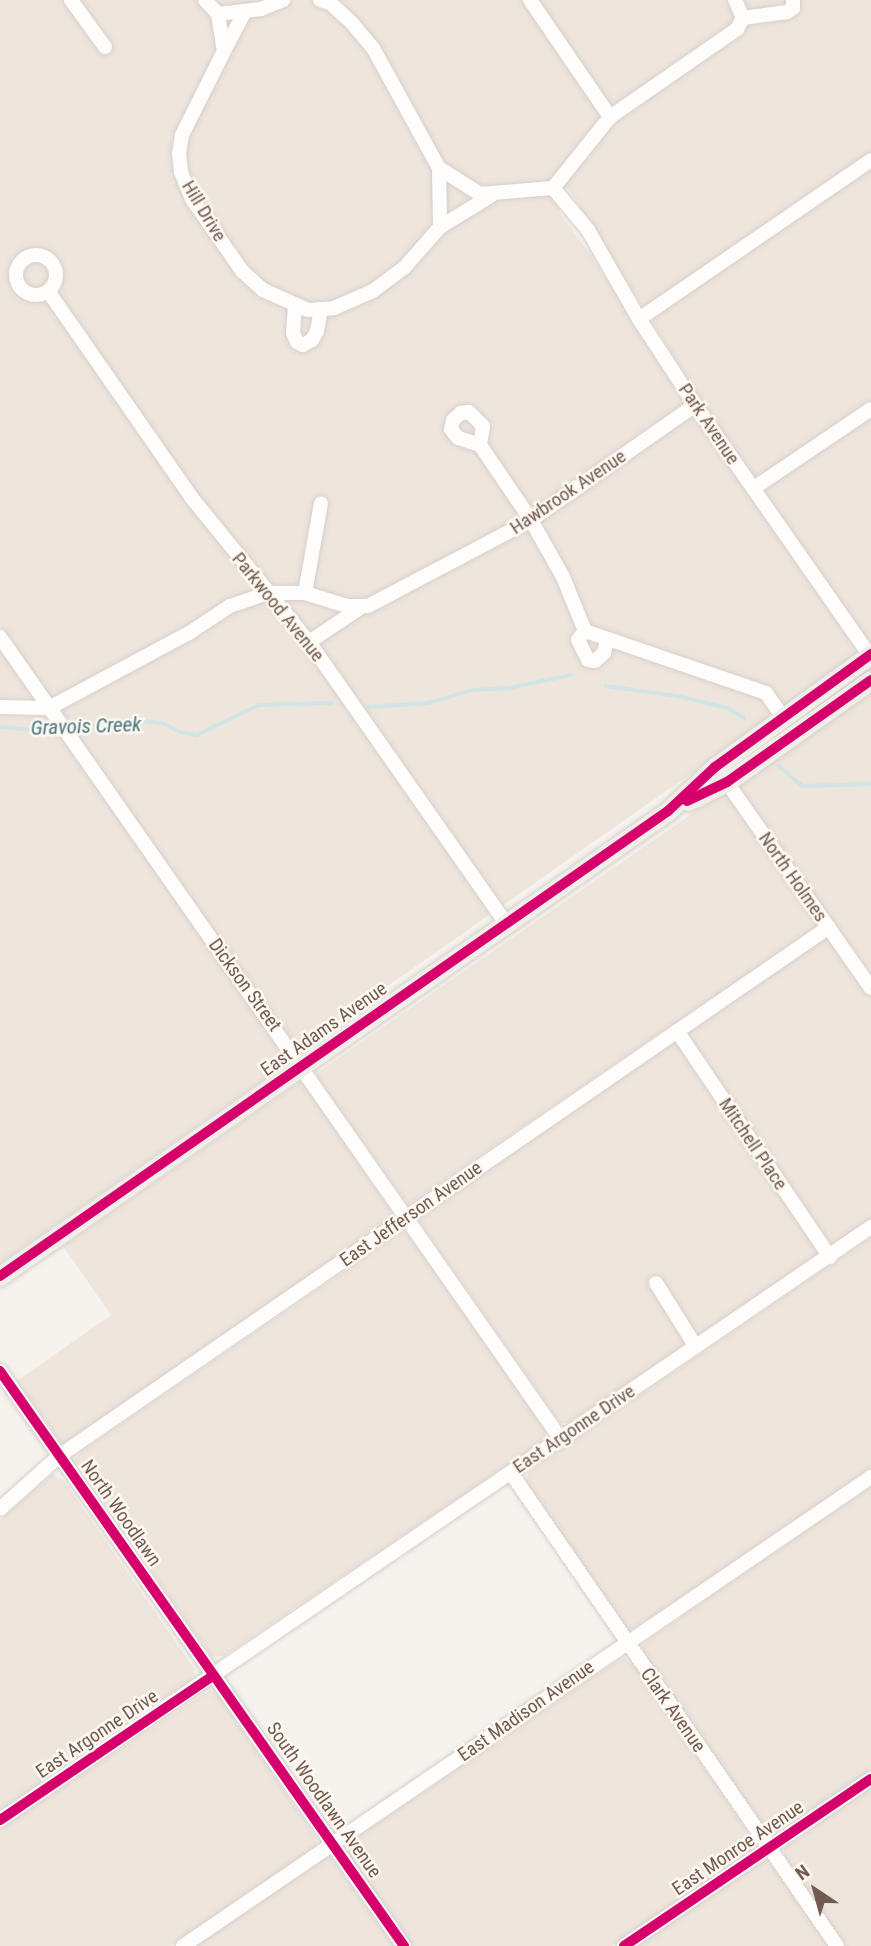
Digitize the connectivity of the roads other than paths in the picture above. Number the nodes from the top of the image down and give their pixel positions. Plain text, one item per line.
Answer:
1 (71, 0) edge
2 (205, 0) edge
3 (284, 0) edge
4 (320, 0) edge
5 (530, 0) edge
6 (735, 0) edge
7 (793, 0) edge
8 (245, 11) junction
9 (218, 14) junction
10 (743, 18) junction
11 (105, 47) dead end
12 (224, 51) junction
13 (610, 117) junction
14 (871, 160) edge
15 (439, 168) junction
16 (552, 188) junction
17 (492, 195) junction
18 (440, 227) junction
19 (48, 291) dead end
20 (295, 305) junction
21 (321, 309) junction
22 (639, 319) junction
23 (695, 405) junction
24 (871, 409) edge
25 (480, 445) dead end
26 (754, 488) junction
27 (321, 503) dead end
28 (531, 520) junction
29 (268, 593) junction
30 (305, 593) junction
31 (360, 608) junction
32 (585, 631) junction
33 (0, 636) edge
34 (607, 640) junction
35 (310, 642) junction
36 (870, 655) edge
37 (871, 680) edge
38 (0, 707) edge
39 (53, 715) junction
40 (783, 718) junction
41 (721, 774) junction
42 (506, 923) junction
43 (829, 928) junction
44 (871, 988) edge
45 (677, 1031) junction
46 (302, 1065) junction
47 (406, 1216) junction
48 (871, 1227) edge
49 (830, 1256) junction
50 (0, 1276) edge
51 (656, 1283) dead end
52 (696, 1347) junction
53 (0, 1371) edge
54 (560, 1438) junction
55 (59, 1456) junction
56 (511, 1473) junction
57 (871, 1477) edge
58 (0, 1509) edge
59 (626, 1642) junction
60 (213, 1676) junction
61 (871, 1779) edge
62 (0, 1821) edge
63 (334, 1844) junction
64 (768, 1848) junction
65 (183, 1946) edge
66 (404, 1946) edge
67 (624, 1946) edge
68 (837, 1946) edge

1 - 11 street
2 - 9 street
3 - 8 street
4 - 15 street, Hill Drive
5 - 13 street
6 - 10 street
7 - 10 street
8 - 9 street
8 - 12 street, Hill Drive
9 - 12 street
10 - 13 street
12 - 20 street, Hill Drive
13 - 16 street
14 - 22 street
15 - 17 street, Hill Drive
15 - 18 street, Hill Drive
16 - 17 street, Hill Drive
16 - 22 street, Park Avenue
17 - 18 street, Hill Drive
18 - 21 street, Hill Drive
19 - 29 street, Parkwood Avenue
20 - 21 street, Hill Drive
20 - 21 street
22 - 23 street, Park Avenue
23 - 26 street, Park Avenue
23 - 28 street, Hawbrook Avenue
24 - 26 street
25 - 28 street
26 - 36 street, Park Avenue
27 - 30 street
28 - 31 street, Hawbrook Avenue
28 - 32 street
29 - 30 street
29 - 35 street, Parkwood Avenue
29 - 39 street
30 - 31 street
31 - 35 street, Hawbrook Avenue
32 - 34 street
32 - 34 street
33 - 39 street, Dickson Street
34 - 40 street
35 - 42 street, Parkwood Avenue
36 - 40 main road
37 - 41 main road
38 - 39 street
39 - 46 street, Dickson Street
40 - 41 main road
41 - 42 main road, East Adams Avenue
41 - 43 street, North Holmes
42 - 46 main road, East Adams Avenue
43 - 44 street, North Holmes
43 - 45 street, East Jefferson Avenue
45 - 47 street, East Jefferson Avenue
45 - 49 street, Mitchell Place
46 - 47 street, Dickson Street
46 - 50 main road, East Adams Avenue
47 - 54 street, Dickson Street
47 - 55 street, East Jefferson Avenue
48 - 49 street, East Argonne Drive
49 - 52 street, East Argonne Drive
51 - 52 street
52 - 54 street, East Argonne Drive
53 - 55 street, North Woodlawn
54 - 56 street, East Argonne Drive
55 - 58 street, East Jefferson Avenue
55 - 60 street, North Woodlawn
56 - 59 street, Clark Avenue
56 - 60 street, East Argonne Drive
57 - 59 street, East Madison Avenue
59 - 63 street, East Madison Avenue
59 - 64 street, Clark Avenue
60 - 62 street, East Argonne Drive
60 - 63 street, South Woodlawn Avenue
61 - 64 street, East Monroe Avenue
63 - 65 street, East Madison Avenue
63 - 66 street, South Woodlawn Avenue
64 - 67 street, East Monroe Avenue
64 - 68 street, Clark Avenue

